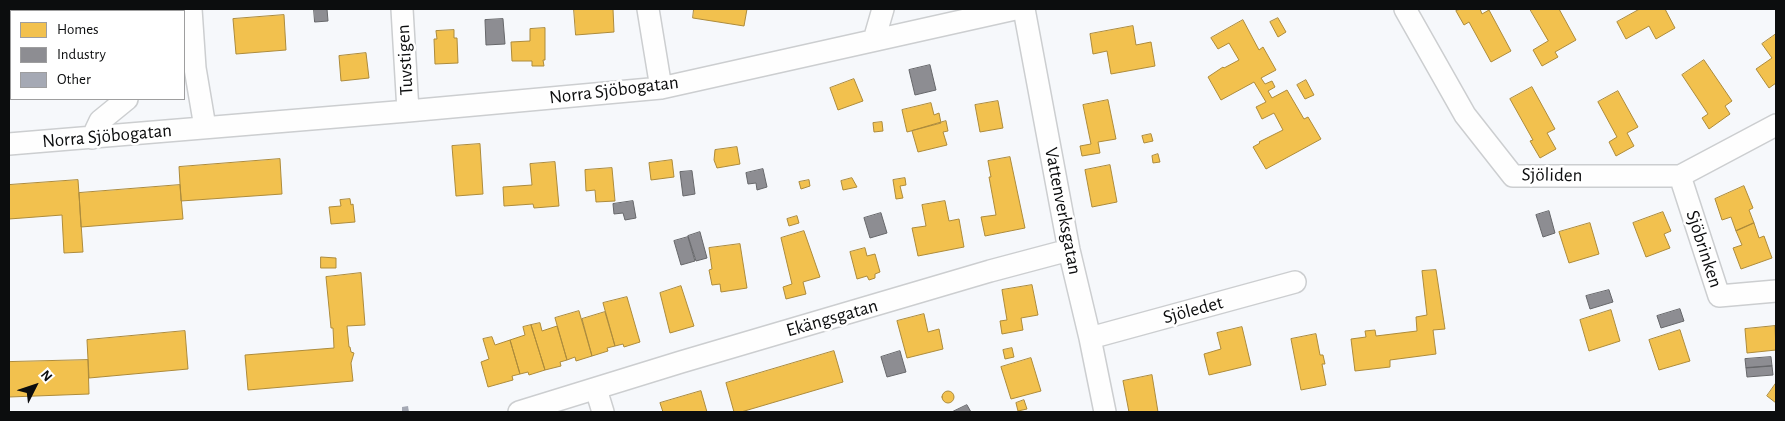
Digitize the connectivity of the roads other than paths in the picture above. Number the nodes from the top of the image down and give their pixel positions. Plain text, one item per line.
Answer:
1 (191, 9) edge
2 (402, 9) edge
3 (648, 9) edge
4 (883, 9) edge
5 (1015, 9) edge
6 (1024, 9) edge
7 (1405, 9) edge
8 (874, 40) junction
9 (189, 68) edge
10 (661, 88) junction
11 (126, 100) edge
12 (408, 111) junction
13 (1776, 125) edge
14 (206, 127) junction
15 (92, 138) junction
16 (9, 144) edge
17 (1680, 176) junction
18 (1069, 250) junction
19 (1295, 282) dead end
20 (1776, 290) edge
21 (1090, 338) junction
22 (596, 389) junction
23 (519, 412) edge
24 (603, 412) edge
25 (1105, 412) edge

1 - 9 street
2 - 12 street, Tuvstigen
3 - 10 street
4 - 8 street
5 - 8 street, Norra Sjöbogatan
6 - 18 street, Vattenverksgatan
7 - 17 street, Sjöliden
8 - 10 street, Norra Sjöbogatan
9 - 14 street
10 - 12 street, Norra Sjöbogatan
11 - 15 street
12 - 14 street, Norra Sjöbogatan
13 - 17 street, Sjöliden
14 - 15 street, Norra Sjöbogatan
15 - 16 street, Norra Sjöbogatan
17 - 20 street, Sjöbrinken
18 - 21 street, Vattenverksgatan
18 - 22 street, Ekängsgatan
19 - 21 street, Sjöledet
21 - 25 street, Vattenverksgatan
22 - 23 street, Ekängsgatan
22 - 24 street

